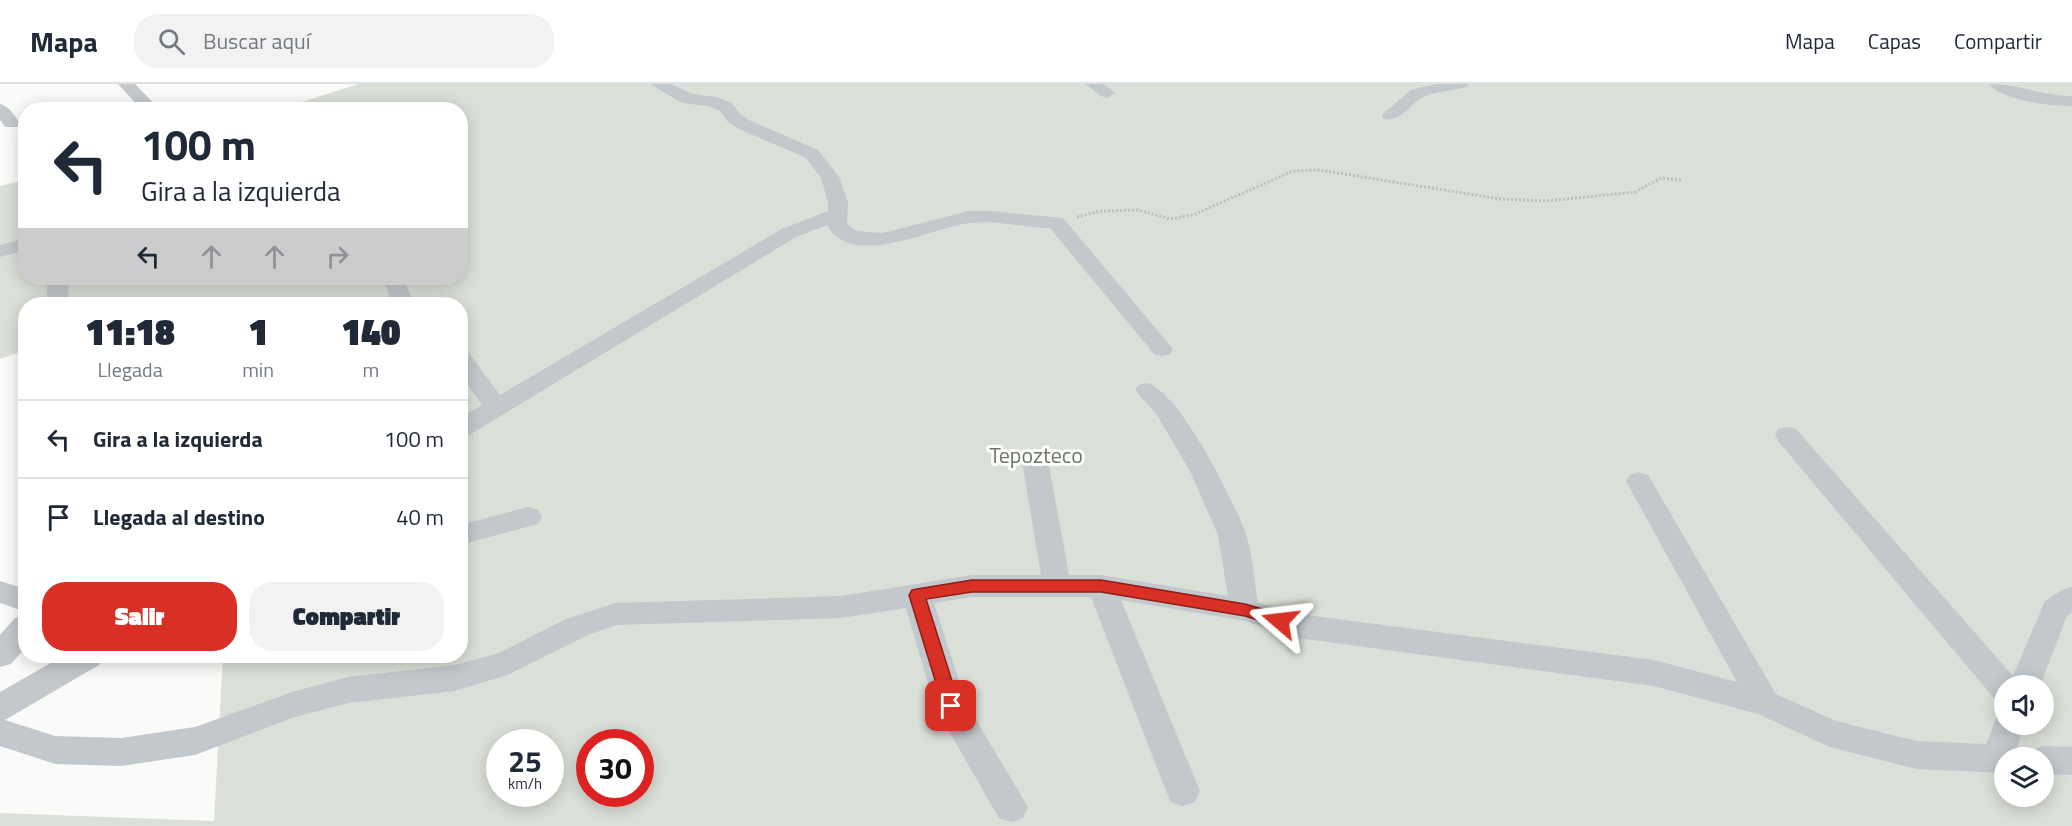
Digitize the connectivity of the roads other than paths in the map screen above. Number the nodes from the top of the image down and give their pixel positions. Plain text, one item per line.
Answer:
1 (126, 84) edge
2 (1092, 84) edge
3 (1461, 84) edge
4 (1997, 84) edge
5 (666, 85) edge
6 (1107, 93) dead end
7 (2072, 101) edge
8 (144, 102) edge
9 (0, 109) edge
10 (1390, 115) dead end
11 (12, 123) dead end
12 (836, 215) junction
13 (18, 246) edge
14 (0, 251) edge
15 (1162, 349) dead end
16 (468, 368) edge
17 (1147, 390) dead end
18 (496, 407) junction
19 (468, 424) edge
20 (1786, 435) dead end
21 (1035, 461) dead end
22 (1639, 482) dead end
23 (528, 517) dead end
24 (468, 533) edge
25 (1056, 586) junction
26 (1101, 586) junction
27 (0, 592) edge
28 (917, 595) junction
29 (18, 598) edge
30 (2072, 598) edge
31 (1245, 610) junction
32 (18, 635) edge
33 (0, 655) edge
34 (76, 663) edge
35 (2028, 675) edge
36 (1994, 676) edge
37 (1765, 703) junction
38 (0, 708) edge
39 (0, 732) edge
40 (1994, 758) edge
41 (2054, 761) edge
42 (2072, 762) edge
43 (1183, 791) dead end
44 (1011, 807) dead end

1 - 8 street
2 - 6 street
3 - 10 street
4 - 7 street
5 - 12 street
9 - 11 street
12 - 15 street
12 - 18 street
13 - 14 street
16 - 18 street
17 - 31 street
18 - 19 street
20 - 36 street
21 - 25 street
22 - 37 street
23 - 24 street
25 - 26 street
25 - 28 street
26 - 31 street
26 - 43 street
27 - 29 street
28 - 39 street
28 - 44 street
30 - 35 street
31 - 37 street
32 - 33 street
34 - 38 street
37 - 40 street
41 - 42 street

